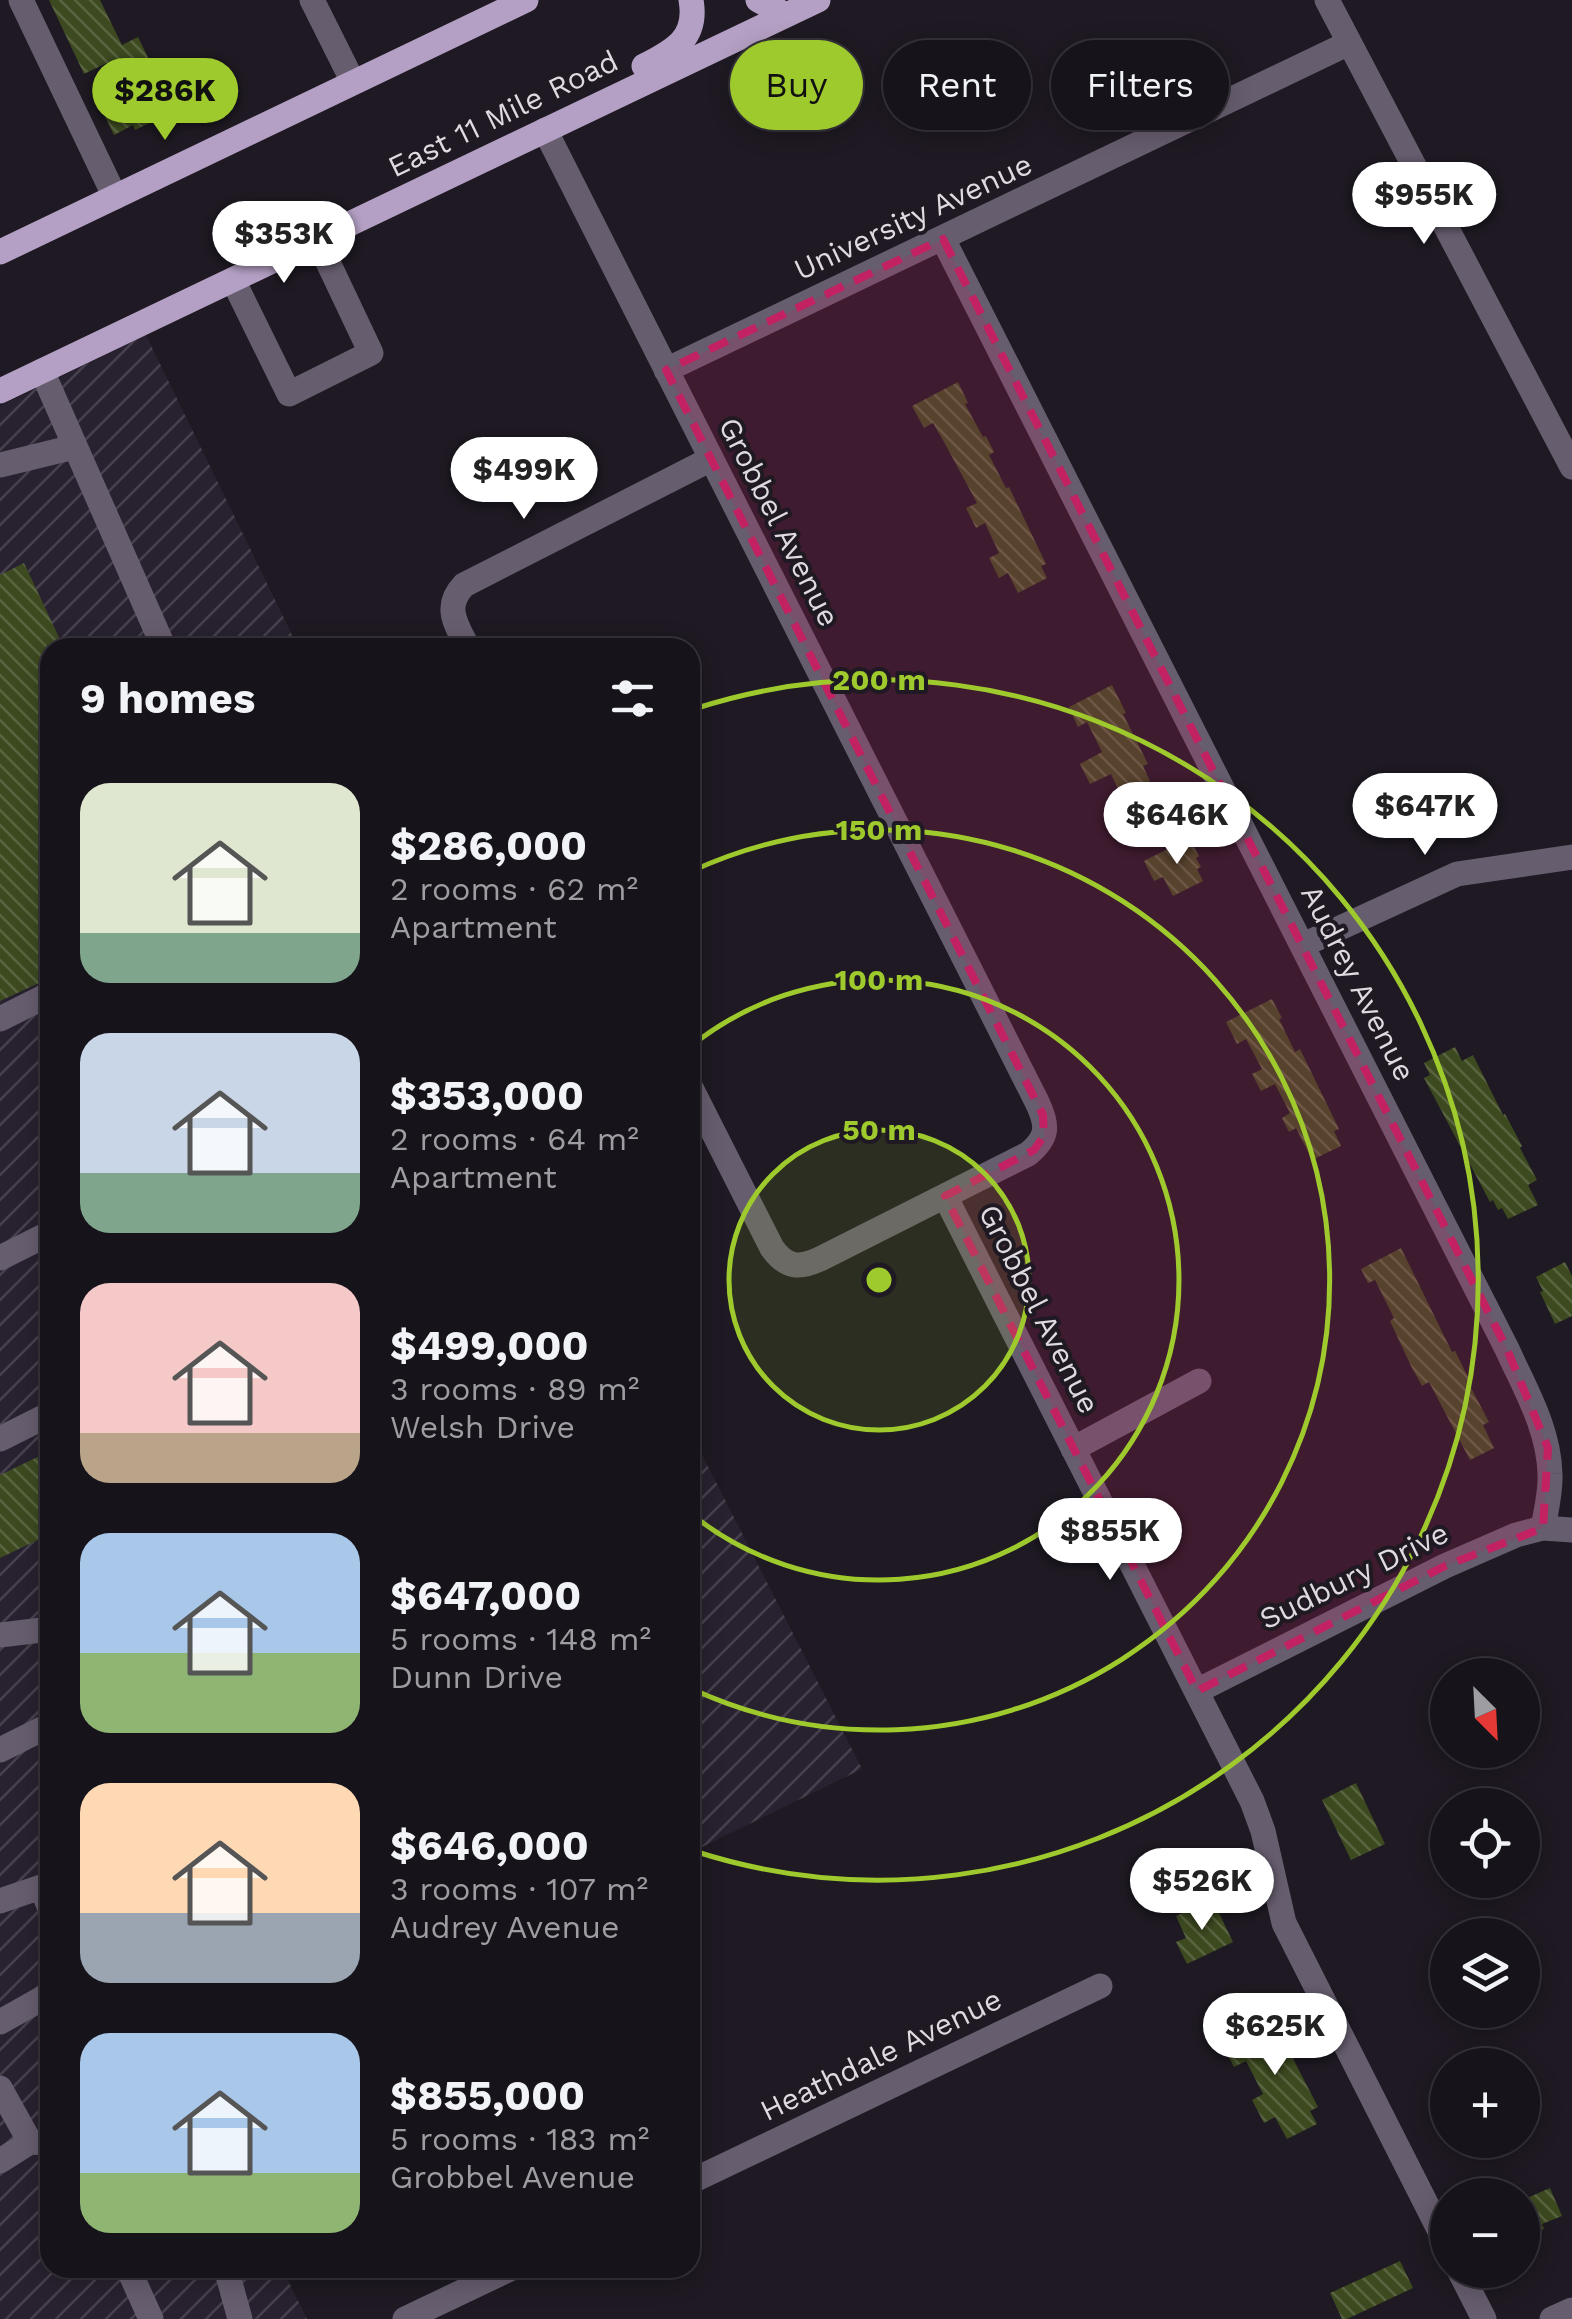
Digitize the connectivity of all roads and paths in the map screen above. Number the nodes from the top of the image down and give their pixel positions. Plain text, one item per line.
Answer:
1 (21, 0) edge
2 (312, 0) edge
3 (526, 0) edge
4 (691, 0) edge
5 (758, 0) edge
6 (818, 0) edge
7 (1327, 0) edge
8 (786, 15) junction
9 (1350, 43) junction
10 (353, 82) junction
11 (545, 130) junction
12 (476, 162) junction
13 (115, 197) junction
14 (943, 239) junction
15 (316, 240) junction
16 (0, 252) edge
17 (234, 280) junction
18 (666, 370) junction
19 (42, 371) junction
20 (0, 391) edge
21 (74, 447) junction
22 (710, 459) junction
23 (0, 465) edge
24 (1572, 467) edge
25 (160, 638) edge
26 (463, 638) edge
27 (1572, 857) edge
28 (1304, 946) junction
29 (40, 999) edge
30 (0, 1019) edge
31 (700, 1106) edge
32 (945, 1196) junction
33 (40, 1237) edge
34 (0, 1258) edge
35 (1199, 1381) dead end
36 (40, 1419) edge
37 (0, 1439) edge
38 (1074, 1448) junction
39 (1543, 1528) junction
40 (1572, 1530) edge
41 (40, 1630) edge
42 (0, 1635) edge
43 (1197, 1692) junction
44 (40, 1730) edge
45 (0, 1750) edge
46 (40, 1887) edge
47 (0, 1902) edge
48 (1100, 1986) dead end
49 (40, 2000) edge
50 (0, 2022) edge
51 (3, 2099) edge
52 (40, 2142) edge
53 (0, 2161) edge
54 (700, 2177) edge
55 (1430, 2211) edge
56 (132, 2278) edge
57 (229, 2278) edge
58 (491, 2278) edge
59 (1468, 2288) edge
60 (1572, 2310) edge
61 (150, 2319) edge
62 (240, 2319) edge
63 (405, 2319) edge
64 (1484, 2319) edge
65 (1552, 2319) edge

1 - 13 street
2 - 10 street
3 - 10 main road
4 - 12 main road
5 - 8 main road
6 - 8 main road, East 11 Mile Road
7 - 9 street
8 - 11 main road, East 11 Mile Road
9 - 14 street, University Avenue
9 - 24 street
10 - 13 main road
11 - 12 main road, East 11 Mile Road
11 - 18 street, Grobbel Avenue
12 - 15 main road, East 11 Mile Road
13 - 16 main road
14 - 18 street, University Avenue
14 - 28 street, Audrey Avenue
15 - 17 main road, East 11 Mile Road
15 - 17 street
17 - 19 main road, East 11 Mile Road
18 - 22 street, Grobbel Avenue
19 - 20 main road, East 11 Mile Road
19 - 21 street
21 - 23 street
21 - 25 street
22 - 26 street
22 - 32 street, Grobbel Avenue
27 - 28 street
28 - 39 street, Audrey Avenue
29 - 30 street
31 - 32 street
32 - 38 street, Grobbel Avenue
33 - 34 street
35 - 38 street
36 - 37 street
38 - 43 street, Grobbel Avenue
39 - 40 street
39 - 43 street, Sudbury Drive
41 - 42 street
43 - 55 street, Grobbel Avenue
44 - 45 street
46 - 47 street
48 - 54 street, Heathdale Avenue
49 - 50 street
51 - 52 street
52 - 53 street
56 - 61 street
57 - 62 street
58 - 63 street
59 - 64 street
60 - 65 street

